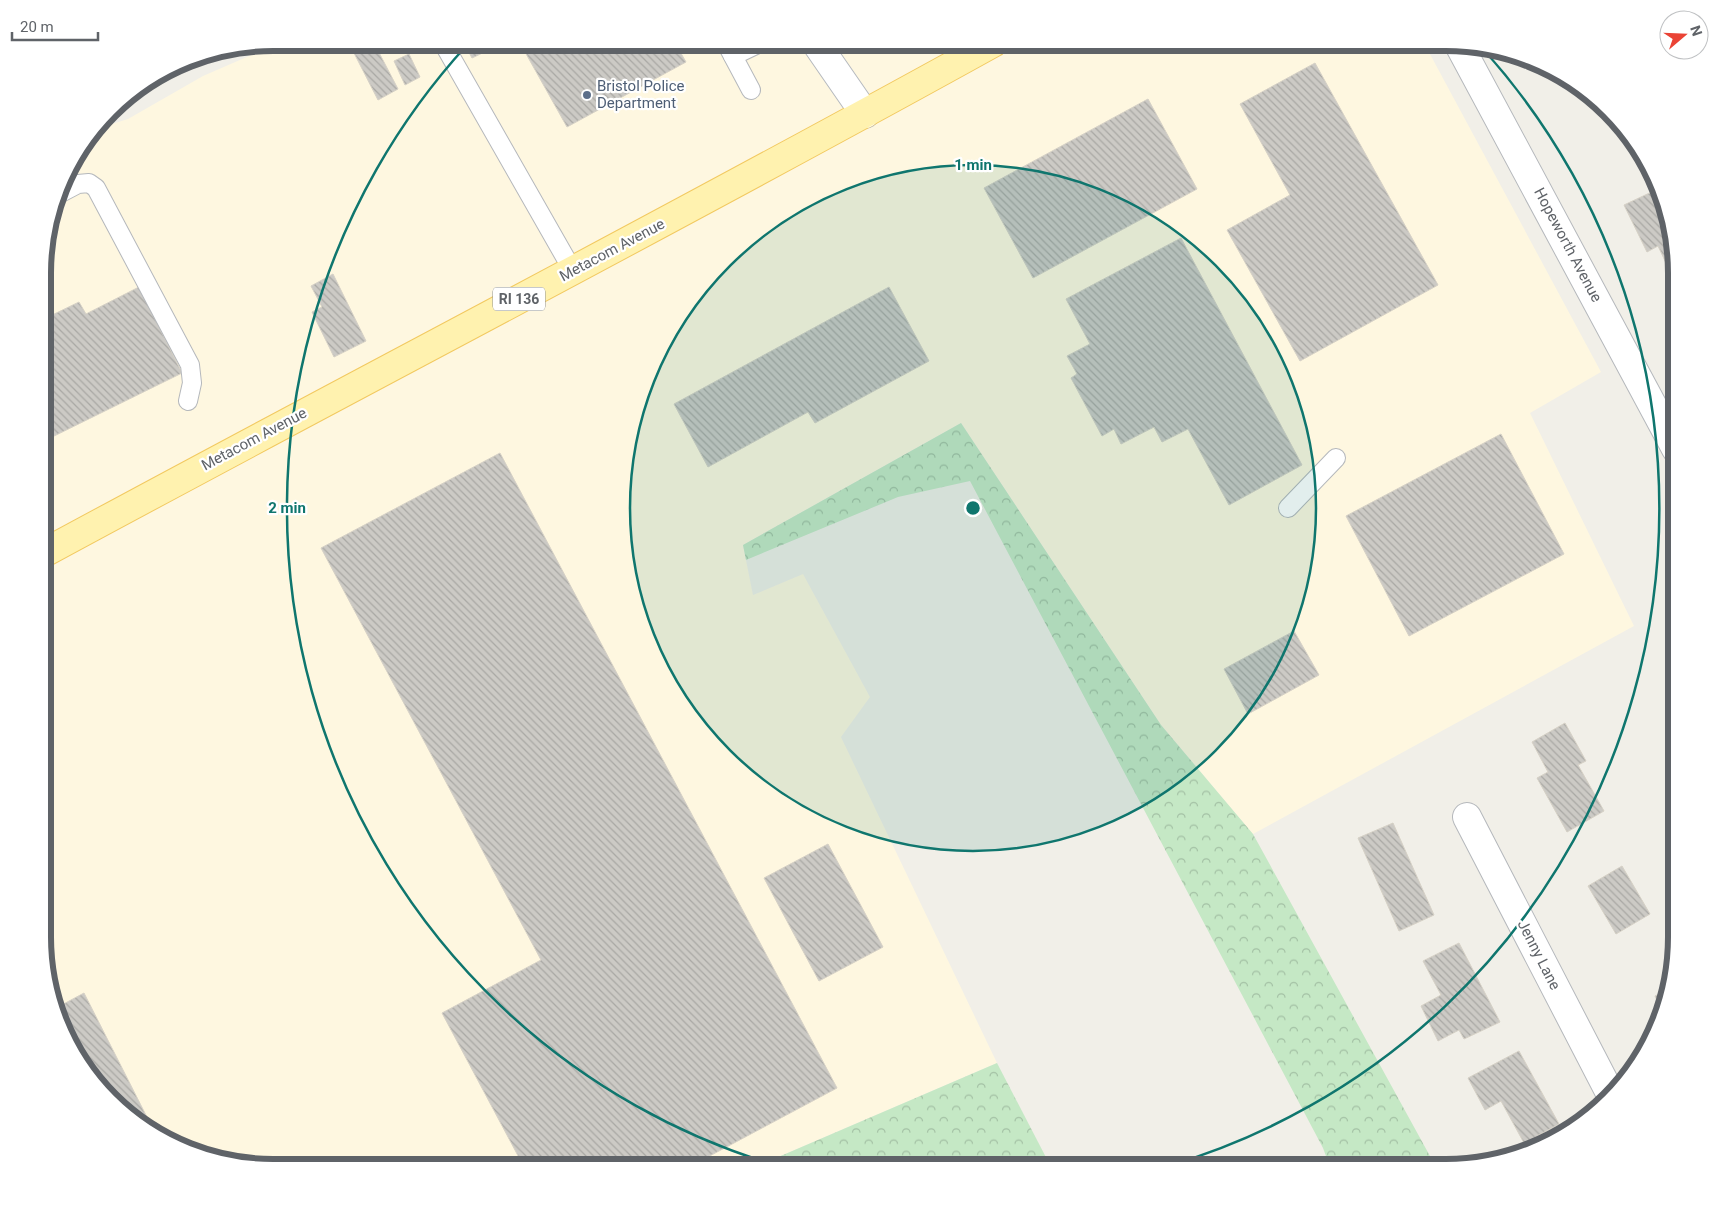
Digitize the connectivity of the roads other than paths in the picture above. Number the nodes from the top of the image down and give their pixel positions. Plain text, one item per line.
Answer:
1 (448, 51) edge
2 (731, 51) edge
3 (822, 51) edge
4 (979, 51) edge
5 (1463, 52) edge
6 (751, 90) dead end
7 (865, 114) junction
8 (67, 190) edge
9 (573, 270) junction
10 (188, 402) dead end
11 (1668, 433) edge
12 (1336, 458) dead end
13 (1288, 508) dead end
14 (51, 549) edge
15 (1467, 817) dead end
16 (1608, 1089) edge

1 - 9 lane
2 - 6 lane
3 - 7 street
4 - 7 main road, Metacom Avenue / RI 136
5 - 11 street, Hopeworth Avenue
7 - 9 main road, Metacom Avenue / RI 136
8 - 10 lane
9 - 14 main road, Metacom Avenue / RI 136
12 - 13 lane
15 - 16 street, Jenny Lane

